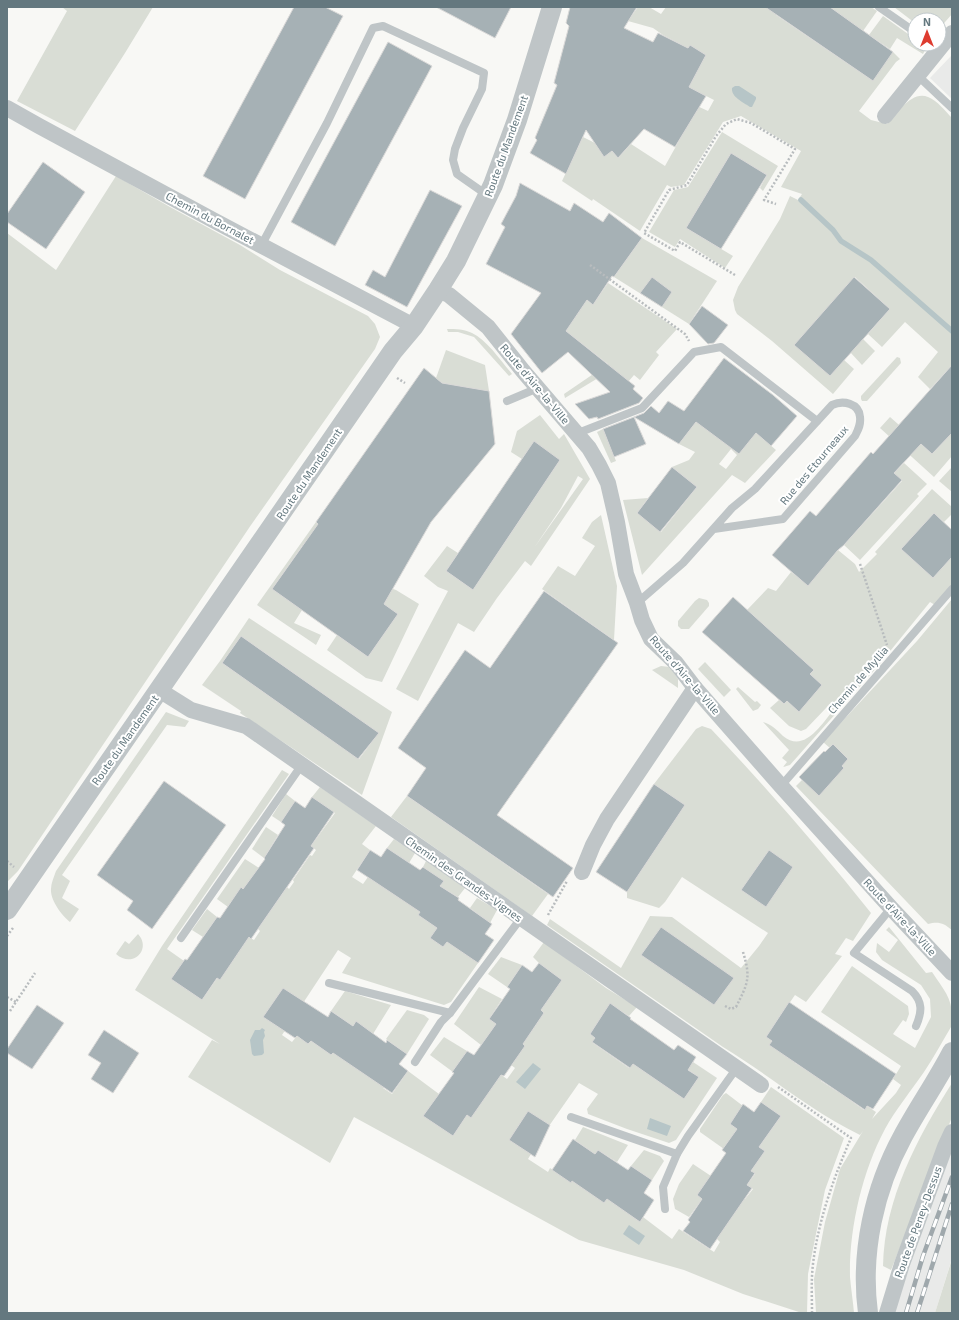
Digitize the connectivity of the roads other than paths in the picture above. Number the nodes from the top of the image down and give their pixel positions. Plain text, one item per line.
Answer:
1 (552, 7) edge
2 (879, 7) edge
3 (907, 26) edge
4 (931, 52) edge
5 (917, 75) junction
6 (7, 108) edge
7 (952, 108) edge
8 (885, 116) dead end
9 (488, 195) junction
10 (261, 246) junction
11 (438, 290) junction
12 (414, 326) junction
13 (538, 388) junction
14 (507, 401) dead end
15 (817, 421) junction
16 (578, 434) junction
17 (714, 529) junction
18 (952, 589) edge
19 (637, 603) junction
20 (695, 688) junction
21 (159, 690) junction
22 (301, 766) junction
23 (781, 786) junction
24 (582, 872) road end
25 (891, 908) junction
26 (7, 910) edge
27 (521, 918) junction
28 (181, 938) dead end
29 (952, 973) edge
30 (329, 983) dead end
31 (450, 1013) junction
32 (916, 1026) dead end
33 (952, 1052) edge
34 (415, 1062) dead end
35 (736, 1069) junction
36 (761, 1085) road end
37 (571, 1117) dead end
38 (952, 1132) edge
39 (677, 1154) junction
40 (665, 1209) dead end
41 (868, 1313) edge
42 (887, 1313) edge

1 - 9 street, Route du Mandement
2 - 3 lane
4 - 5 street
5 - 7 lane
5 - 8 street
6 - 10 street, Chemin du Bornalet
9 - 10 lane
9 - 11 street, Route du Mandement
10 - 12 street, Chemin du Bornalet
11 - 12 street, Route du Mandement
11 - 13 street, Route d'Aire-la-Ville
12 - 21 street, Route du Mandement
13 - 14 lane
13 - 16 street, Route d'Aire-la-Ville
15 - 16 lane
15 - 17 lane, Rue des Etourneaux
15 - 17 lane, Rue des Etourneaux
16 - 19 street, Route d'Aire-la-Ville
17 - 19 lane, Rue des Etourneaux
18 - 23 lane, Chemin de Myllia
19 - 20 street, Route d'Aire-la-Ville
20 - 23 street, Route d'Aire-la-Ville
20 - 24 street
21 - 22 street, Chemin des Grandes-Vignes
21 - 26 street, Route du Mandement
22 - 27 street, Chemin des Grandes-Vignes
22 - 28 lane
23 - 25 street, Route d'Aire-la-Ville
25 - 29 street, Route d'Aire-la-Ville
25 - 32 lane
27 - 31 lane
27 - 35 street, Chemin des Grandes-Vignes
30 - 31 lane
31 - 34 lane
33 - 41 street
35 - 36 street, Chemin des Grandes-Vignes
35 - 39 lane
37 - 39 lane
38 - 42 street, Route de Peney-Dessus
39 - 40 lane

